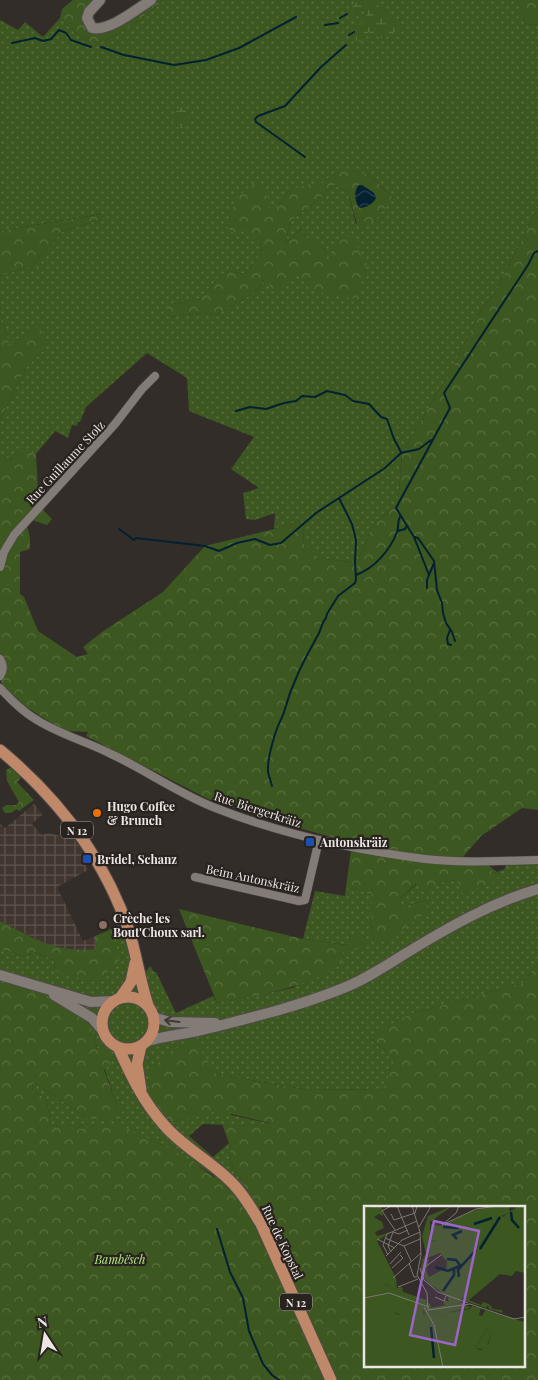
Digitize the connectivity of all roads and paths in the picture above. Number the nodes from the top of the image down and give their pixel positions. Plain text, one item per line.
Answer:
1 (100, 0) edge
2 (151, 0) edge
3 (155, 376) dead end
4 (0, 567) edge
5 (0, 659) edge
6 (0, 676) edge
7 (0, 688) edge
8 (0, 750) edge
9 (319, 840) junction
10 (538, 860) edge
11 (195, 877) dead end
12 (538, 889) edge
13 (136, 962) junction
14 (0, 975) edge
15 (43, 988) junction
16 (117, 1000) junction
17 (151, 1013) junction
18 (226, 1023) junction
19 (103, 1031) junction
20 (144, 1043) junction
21 (118, 1047) junction
22 (141, 1094) junction
23 (331, 1380) edge

1 - 2 main road
3 - 4 street, Rue Guillaume Stolz
5 - 6 street
7 - 9 street, Rue Biergerkräiz
8 - 13 main road, N 12
9 - 10 street, Rue Biergerkräiz
9 - 11 street, Beim Antonskräiz
12 - 18 main road
13 - 16 main road
13 - 17 main road, N 12
14 - 15 main road
15 - 16 main road
15 - 19 main road
16 - 17 main road
16 - 19 main road
18 -> 17 main road
17 - 20 main road
18 - 20 main road
19 - 21 main road
20 - 21 main road
20 - 22 main road, Rue de Kopstal / N 12
21 - 22 main road, Rue de Kopstal / N 12
22 - 23 main road, Rue de Kopstal / N 12

